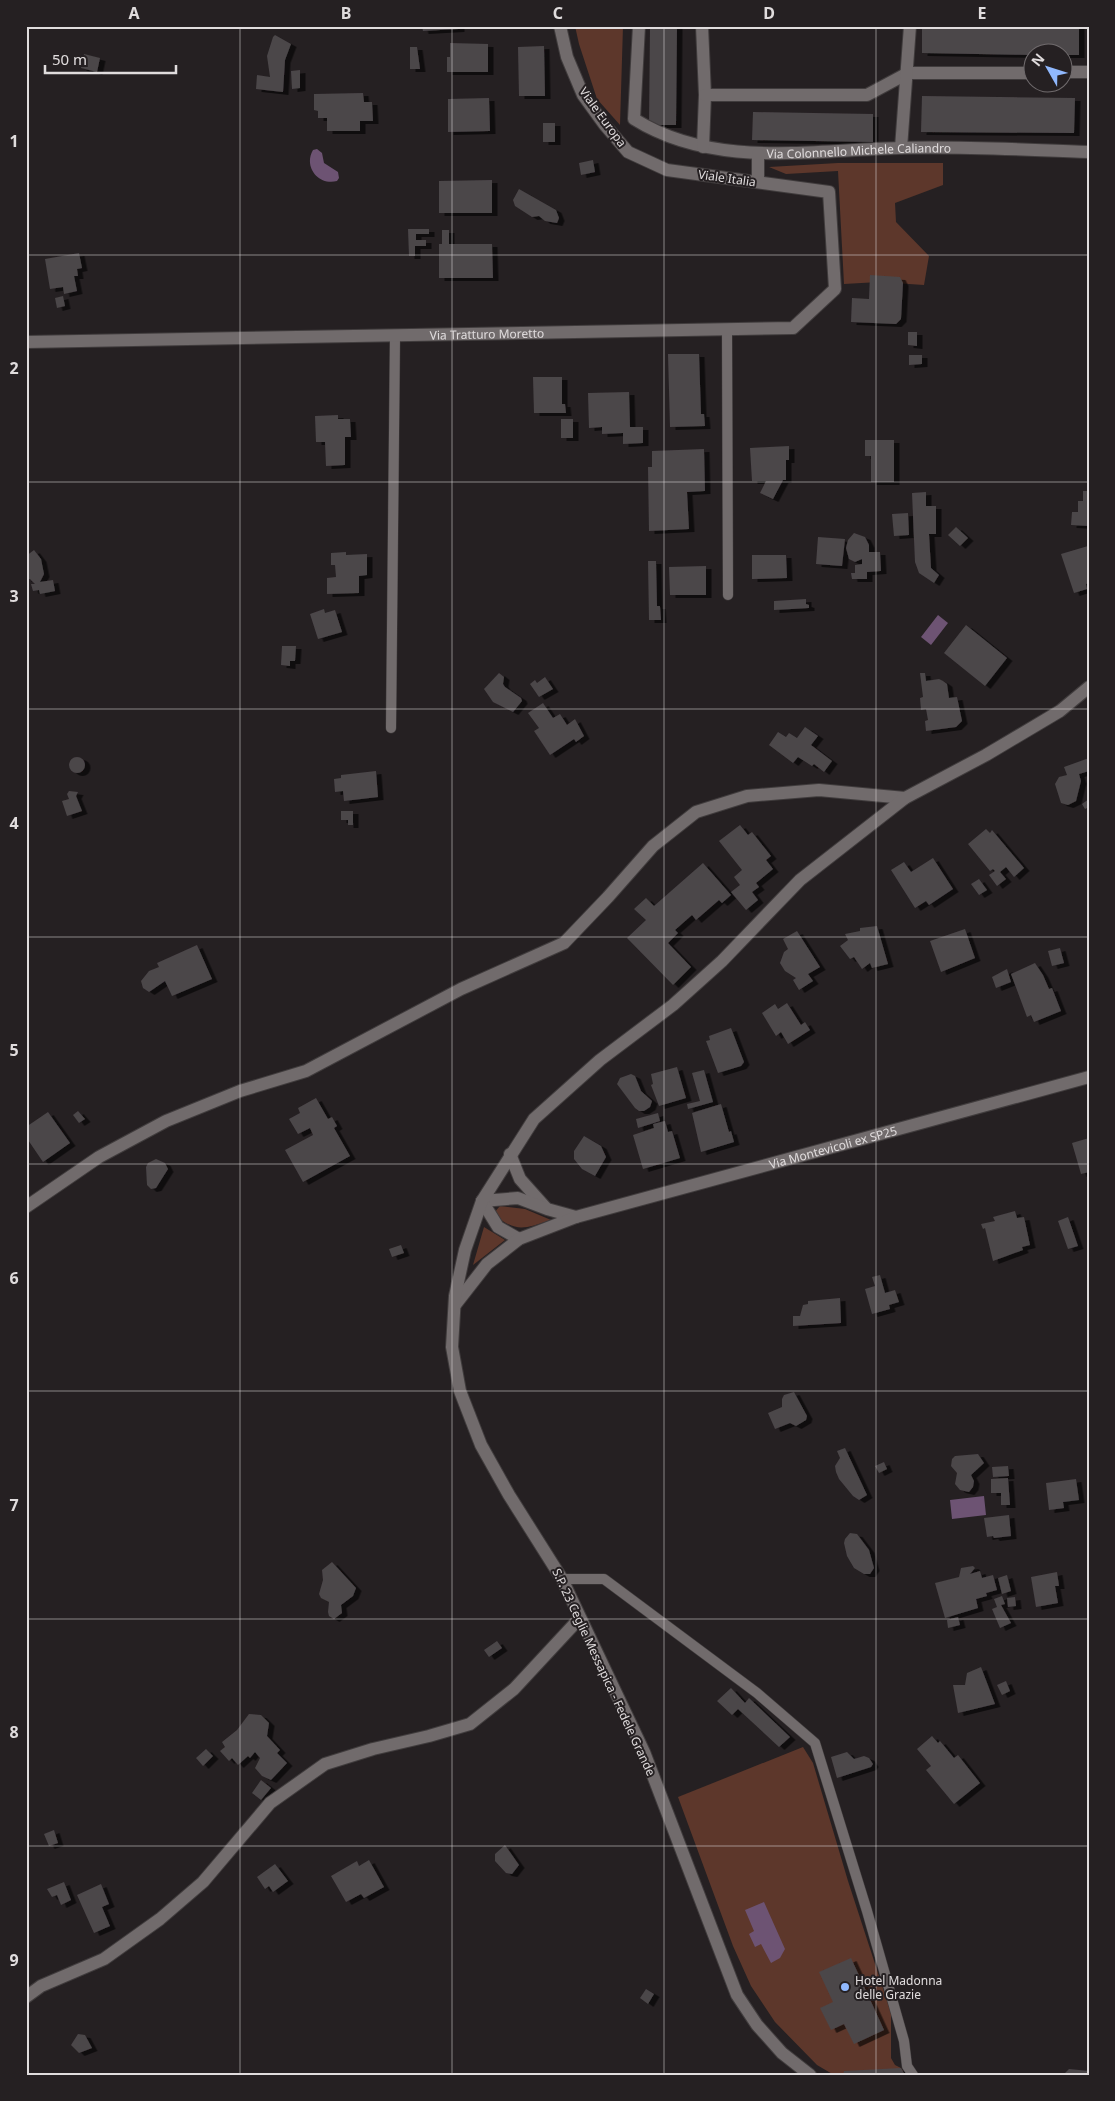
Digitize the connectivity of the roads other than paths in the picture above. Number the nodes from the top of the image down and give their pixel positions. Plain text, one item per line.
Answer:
1 (560, 26) edge
2 (639, 26) edge
3 (702, 26) edge
4 (910, 26) edge
5 (1072, 72) edge
6 (1089, 72) edge
7 (908, 73) junction
8 (1022, 73) edge
9 (705, 95) junction
10 (703, 147) junction
11 (901, 148) junction
12 (628, 152) joint
13 (1089, 152) edge
14 (758, 154) junction
15 (758, 182) junction
16 (829, 192) joint
17 (727, 329) junction
18 (395, 335) junction
19 (26, 342) edge
20 (728, 595) dead end
21 (1089, 686) edge
22 (392, 728) dead end
23 (905, 798) junction
24 (1089, 1077) edge
25 (510, 1154) junction
26 (482, 1201) junction
27 (26, 1207) edge
28 (547, 1209) junction
29 (576, 1217) junction
30 (519, 1239) junction
31 (455, 1306) junction
32 (562, 1579) junction
33 (580, 1619) junction
34 (26, 1997) edge
35 (810, 2075) edge
36 (913, 2075) edge

1 - 12 street, Viale Europa
2 - 10 street, Via Colonnello Michele Caliandro
3 - 9 street
4 - 7 street
5 - 6 street
7 - 8 street
7 - 9 street
7 - 11 street
9 - 10 street
10 - 14 street, Via Colonnello Michele Caliandro
11 - 13 street, Via Colonnello Michele Caliandro
11 - 14 street, Via Colonnello Michele Caliandro
12 - 15 street, Viale Italia
14 - 15 street
15 - 16 street, Viale Italia
16 - 17 street, Via Tratturo Moretto
17 - 18 street, Via Tratturo Moretto
17 - 20 lane
18 - 19 street, Via Tratturo Moretto
18 - 22 lane
21 - 23 street, S.P. 23 Ceglie Messapica - Fedele Grande
23 - 25 street, S.P. 23 Ceglie Messapica - Fedele Grande
23 - 27 street
24 - 29 street, Via Montevicoli ex SP25
25 - 26 street, S.P. 23 Ceglie Messapica - Fedele Grande
25 - 28 street
26 - 28 street
26 - 30 street
26 - 31 street, S.P. 23 Ceglie Messapica - Fedele Grande
28 - 29 street
29 - 30 street, Via Montevicoli ex SP25
30 - 31 street, Via Montevicoli ex SP25
31 - 32 street, S.P. 23 Ceglie Messapica - Fedele Grande
32 - 33 street, S.P. 23 Ceglie Messapica - Fedele Grande
32 - 36 lane
33 - 34 street
33 - 35 street, S.P. 23 Ceglie Messapica - Fedele Grande

